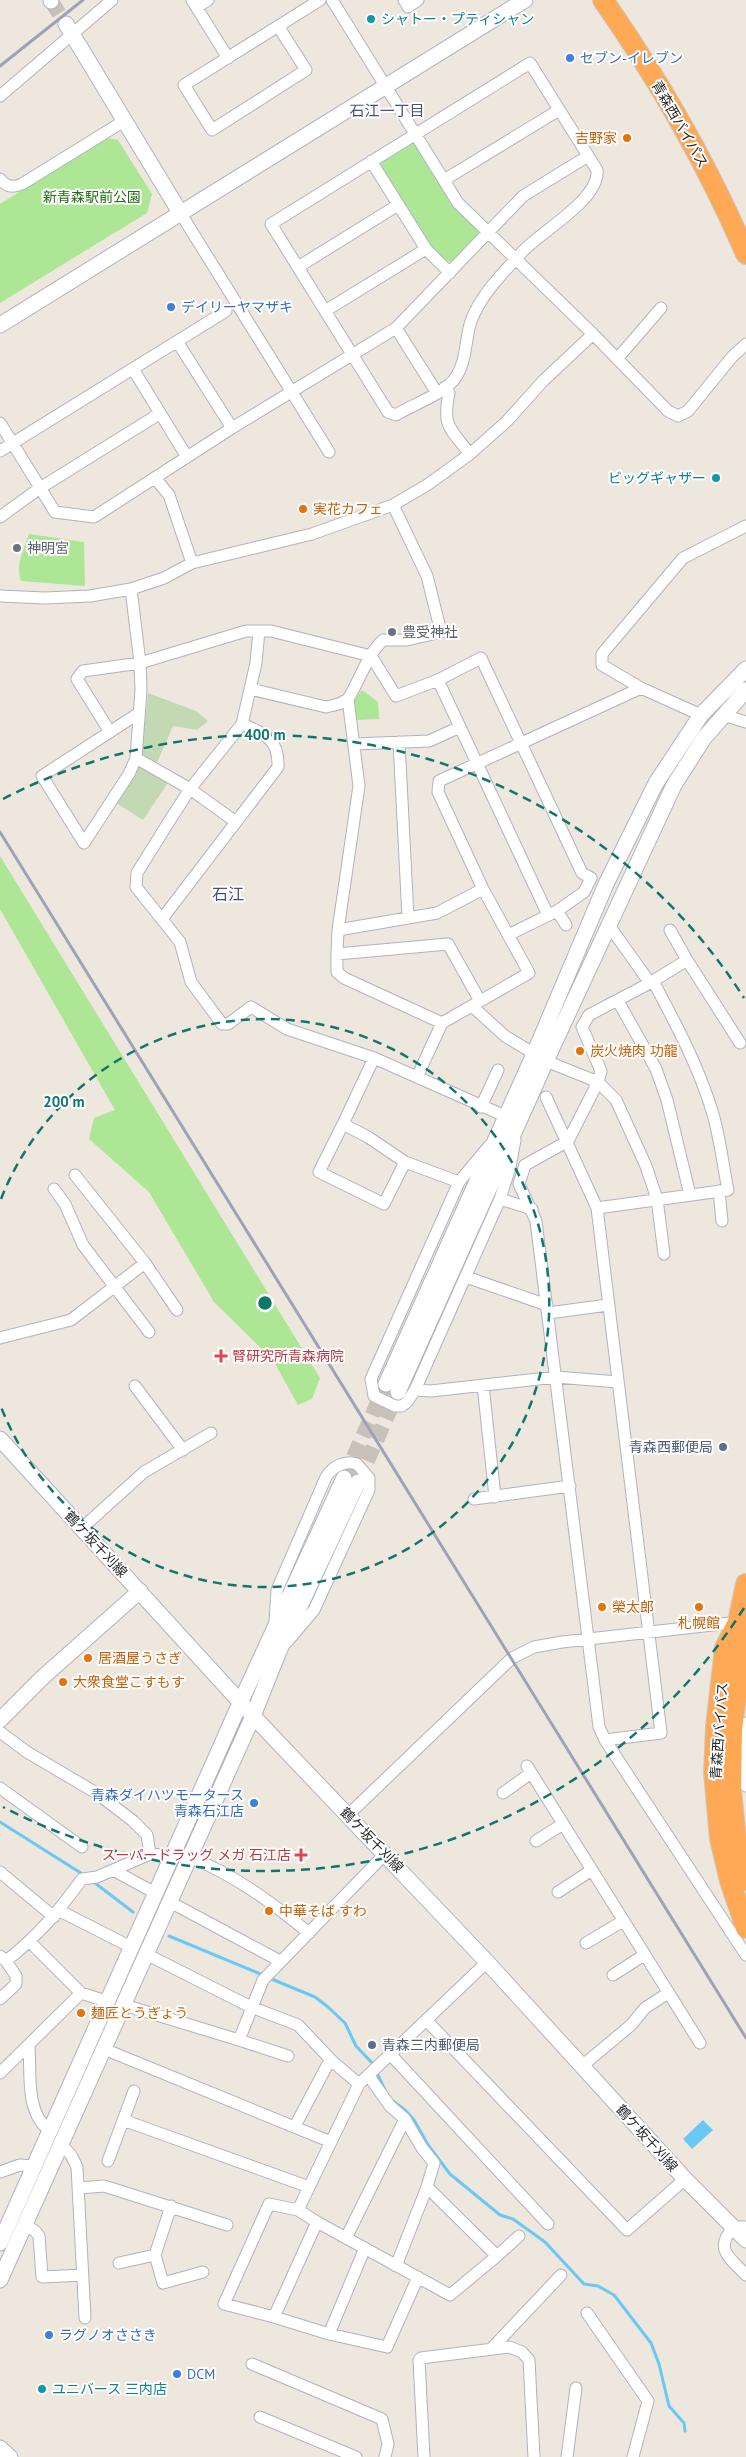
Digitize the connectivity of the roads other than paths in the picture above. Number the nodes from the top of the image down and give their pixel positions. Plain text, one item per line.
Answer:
1 (112, 0) edge
2 (208, 0) edge
3 (320, 0) edge
4 (332, 0) edge
5 (404, 0) edge
6 (418, 0) edge
7 (525, 0) edge
8 (603, 0) edge
9 (194, 4) edge
10 (278, 26) junction
11 (69, 29) junction
12 (228, 58) junction
13 (386, 86) junction
14 (0, 96) edge
15 (559, 110) junction
16 (124, 121) junction
17 (415, 134) junction
18 (588, 156) junction
19 (371, 161) junction
20 (0, 179) edge
21 (444, 180) junction
22 (398, 205) junction
23 (180, 214) junction
24 (488, 232) junction
25 (426, 249) junction
26 (746, 254) edge
27 (516, 258) junction
28 (298, 267) junction
29 (450, 273) junction
30 (661, 308) dead end
31 (226, 310) dead end
32 (325, 312) junction
33 (0, 325) edge
34 (396, 328) junction
35 (593, 334) junction
36 (175, 343) junction
37 (746, 344) edge
38 (352, 355) junction
39 (617, 359) junction
40 (133, 369) junction
41 (441, 390) junction
42 (292, 393) junction
43 (159, 414) junction
44 (0, 423) edge
45 (232, 428) junction
46 (13, 444) junction
47 (0, 451) edge
48 (329, 452) dead end
49 (470, 454) junction
50 (187, 458) junction
51 (155, 478) junction
52 (40, 488) junction
53 (393, 505) junction
54 (0, 517) edge
55 (746, 526) edge
56 (192, 563) junction
57 (131, 589) junction
58 (0, 596) edge
59 (259, 631) junction
60 (371, 656) junction
61 (140, 663) junction
62 (746, 669) edge
63 (438, 680) junction
64 (641, 688) junction
65 (250, 689) junction
66 (746, 690) edge
67 (348, 699) junction
68 (139, 713) junction
69 (701, 715) junction
70 (723, 715) junction
71 (746, 722) edge
72 (242, 724) junction
73 (460, 727) junction
74 (110, 732) junction
75 (399, 742) junction
76 (355, 744) junction
77 (521, 744) junction
78 (136, 758) junction
79 (476, 764) junction
80 (190, 789) junction
81 (236, 822) junction
82 (591, 878) junction
83 (606, 884) junction
84 (483, 889) junction
85 (553, 913) junction
86 (408, 917) junction
87 (162, 919) junction
88 (608, 924) junction
89 (566, 925) dead end
90 (338, 930) junction
91 (670, 930) dead end
92 (508, 935) junction
93 (336, 954) junction
94 (687, 960) junction
95 (652, 982) junction
96 (618, 1001) junction
97 (477, 1004) junction
98 (442, 1023) junction
99 (740, 1043) dead end
100 (374, 1058) junction
101 (540, 1058) junction
102 (498, 1070) dead end
103 (417, 1077) junction
104 (598, 1082) junction
105 (546, 1097) dead end
106 (481, 1107) junction
107 (505, 1116) junction
108 (343, 1124) junction
109 (516, 1128) junction
110 (495, 1138) junction
111 (568, 1141) junction
112 (405, 1162) junction
113 (75, 1175) dead end
114 (459, 1182) junction
115 (54, 1188) dead end
116 (719, 1192) junction
117 (690, 1195) junction
118 (657, 1199) junction
119 (500, 1200) junction
120 (597, 1208) junction
121 (532, 1209) junction
122 (722, 1221) dead end
123 (664, 1254) dead end
124 (145, 1263) junction
125 (466, 1277) junction
126 (116, 1286) junction
127 (608, 1305) junction
128 (548, 1309) junction
129 (177, 1310) dead end
130 (149, 1332) dead end
131 (0, 1338) edge
132 (556, 1377) junction
133 (618, 1382) junction
134 (482, 1385) junction
135 (134, 1386) dead end
136 (415, 1390) junction
137 (211, 1433) dead end
138 (1, 1442) edge
139 (183, 1450) junction
140 (570, 1486) junction
141 (495, 1496) junction
142 (474, 1500) dead end
143 (81, 1529) junction
144 (746, 1584) edge
145 (140, 1591) junction
146 (742, 1621) edge
147 (274, 1631) junction
148 (650, 1631) junction
149 (589, 1639) junction
150 (280, 1651) junction
151 (241, 1701) junction
152 (253, 1716) junction
153 (0, 1720) edge
154 (746, 1723) edge
155 (0, 1732) edge
156 (605, 1740) junction
157 (746, 1785) edge
158 (0, 1788) edge
159 (503, 1793) dead end
160 (348, 1815) junction
161 (563, 1824) junction
162 (728, 1838) junction
163 (536, 1841) dead end
164 (82, 1846) dead end
165 (386, 1853) junction
166 (150, 1854) junction
167 (173, 1856) junction
168 (189, 1857) junction
169 (113, 1870) junction
170 (592, 1870) junction
171 (0, 1872) edge
172 (746, 1880) edge
173 (558, 1892) dead end
174 (163, 1898) junction
175 (57, 1914) junction
176 (623, 1921) junction
177 (746, 1928) edge
178 (309, 1932) junction
179 (30, 1942) junction
180 (586, 1943) dead end
181 (139, 1951) junction
182 (644, 1955) junction
183 (746, 1955) edge
184 (3, 1958) edge
185 (280, 1961) junction
186 (487, 1962) junction
187 (613, 1975) dead end
188 (81, 1993) junction
189 (668, 1993) junction
190 (0, 1999) edge
191 (109, 2002) junction
192 (124, 2005) junction
193 (251, 2007) junction
194 (427, 2021) junction
195 (239, 2040) junction
196 (700, 2043) dead end
197 (29, 2046) junction
198 (104, 2049) junction
199 (391, 2055) junction
200 (288, 2056) dead end
201 (330, 2060) junction
202 (582, 2066) junction
203 (373, 2071) junction
204 (0, 2073) edge
205 (359, 2084) junction
206 (134, 2091) dead end
207 (405, 2119) junction
208 (123, 2120) junction
209 (295, 2126) junction
210 (50, 2131) junction
211 (331, 2142) junction
212 (61, 2144) junction
213 (108, 2161) dead end
214 (34, 2166) junction
215 (0, 2172) edge
216 (685, 2179) junction
217 (309, 2187) junction
218 (427, 2187) junction
219 (79, 2188) junction
220 (171, 2206) junction
221 (298, 2210) junction
222 (316, 2222) junction
223 (548, 2224) dead end
224 (25, 2225) junction
225 (227, 2225) dead end
226 (740, 2227) edge
227 (519, 2236) dead end
228 (346, 2238) junction
229 (746, 2240) edge
230 (0, 2243) edge
231 (365, 2248) junction
232 (155, 2255) junction
233 (497, 2256) junction
234 (119, 2263) dead end
235 (396, 2266) junction
236 (203, 2272) dead end
237 (83, 2275) junction
238 (561, 2275) dead end
239 (746, 2276) edge
240 (418, 2277) junction
241 (0, 2280) edge
242 (587, 2313) dead end
243 (274, 2317) junction
244 (86, 2318) dead end
245 (330, 2334) junction
246 (492, 2348) junction
247 (252, 2364) dead end
248 (576, 2388) dead end
249 (260, 2417) dead end
250 (0, 2448) edge
251 (10, 2457) edge
252 (356, 2457) edge
253 (385, 2457) edge
254 (424, 2457) edge
255 (534, 2457) edge
256 (567, 2457) edge
257 (633, 2457) edge

1 - 11 street
2 - 9 street
3 - 10 street
4 - 13 street
5 - 6 street
7 - 13 street
8 - 26 highway, 青森西バイパス
9 - 12 street
10 - 12 street
10 - 12 street
11 - 14 street
11 - 16 street
13 - 17 street
13 - 23 street
15 - 17 street
15 - 18 street
15 - 21 street
16 - 20 street
16 - 23 street
17 - 19 street
17 - 21 street
18 - 24 street
18 - 27 street
19 - 22 street
19 - 28 street
21 - 24 street
22 - 25 street
22 - 28 street
23 - 33 street
23 - 42 street
24 - 27 street
24 - 29 street
25 - 29 street
25 - 32 street
27 - 35 street
27 - 41 street
28 - 32 street
29 - 34 street
30 - 39 street
31 - 36 street
32 - 38 street
34 - 38 street
34 - 41 street
35 - 39 street
35 - 49 street
36 - 40 street
36 - 45 street
37 - 39 street
38 - 41 street
38 - 42 street
40 - 43 street
40 - 46 street
41 - 49 street
42 - 45 street
42 - 48 street
43 - 50 street
43 - 52 street
44 - 46 street
45 - 50 street
46 - 47 street
46 - 52 street
49 - 53 street
50 - 51 street
51 - 52 street
51 - 56 street
52 - 54 street
53 - 56 street
53 - 60 street
55 - 64 street
56 - 57 street
57 - 58 street
57 - 61 street
59 - 60 street
59 - 61 street
59 - 65 street
60 - 63 street
60 - 67 street
61 - 68 street
61 - 74 street
62 - 69 street
63 - 73 street
63 - 77 street
64 - 69 street
64 - 77 street
65 - 67 street
65 - 72 street
66 - 70 street
67 - 76 street
68 - 74 street
68 - 78 street
69 - 83 street
70 - 71 street
70 - 88 street
72 - 80 street
72 - 81 street
73 - 75 street
73 - 79 street
74 - 78 street
75 - 76 street
75 - 86 street
76 - 90 street
77 - 79 street
77 - 82 street
78 - 80 street
79 - 84 street
79 - 85 street
80 - 81 street
80 - 87 street
81 - 87 street
82 - 83 street
82 - 85 street
83 - 101 street
84 - 86 street
84 - 92 street
85 - 89 street
85 - 92 street
86 - 90 street
87 - 100 street
88 - 95 street
88 - 101 street
90 - 93 street
91 - 94 street
92 - 97 street
93 - 97 street
93 - 98 street
94 - 95 street
94 - 99 street
95 - 96 street
95 - 116 street
96 - 104 street
96 - 117 street
97 - 98 street
97 - 101 street
98 - 103 street
100 - 103 street
100 - 108 street
101 - 104 street
101 - 107 street
101 - 109 street
102 - 106 street
103 - 106 street
104 - 111 street
104 - 118 street
105 - 111 street
106 - 107 street
107 - 110 street
108 - 112 street
108 - 112 street
109 - 110 street
109 - 119 street
110 - 114 street
111 - 120 street
111 - 121 street
112 - 114 street
113 - 124 street
114 - 136 street
115 - 126 street
116 - 117 street
116 - 122 street
117 - 118 street
118 - 120 street
118 - 123 street
119 - 121 street
119 - 125 street
120 - 127 street
121 - 128 street
124 - 126 street
124 - 129 street
125 - 128 street
125 - 136 street
126 - 130 street
126 - 131 street
127 - 128 street
127 - 133 street
128 - 132 street
132 - 133 street
132 - 134 street
132 - 140 street
133 - 148 street
134 - 136 street
134 - 141 street
135 - 139 street
137 - 139 street
138 - 143 street, 鶴ケ坂千刈線
139 - 143 street
140 - 141 street
140 - 149 street
141 - 142 street
143 - 145 street, 鶴ケ坂千刈線
144 - 146 highway, 青森西バイパス
145 - 151 street, 鶴ケ坂千刈線
145 - 153 street
146 - 148 street
146 - 162 highway, 青森西バイパス
147 - 150 street
147 - 150 street
147 - 151 street
148 - 149 street
148 - 156 street
149 - 156 street
149 - 160 street
150 - 152 street
151 - 152 street, 鶴ケ坂千刈線
151 - 167 street
152 - 160 street, 鶴ケ坂千刈線
152 - 168 street
154 - 157 street
155 - 166 street
156 - 183 street
158 - 164 street
159 - 161 street
160 - 165 street, 鶴ケ坂千刈線
161 - 163 street
161 - 170 street
162 - 172 highway, 青森西バイパス
162 - 177 highway, 青森西バイパス
165 - 178 street
165 - 186 street, 鶴ケ坂千刈線
166 - 167 street
166 - 169 street
167 - 174 street
168 - 174 street
168 - 178 street
169 - 174 street
169 - 175 street
170 - 173 street
170 - 176 street
171 - 175 street
174 - 181 street
174 - 185 street
175 - 179 street
175 - 181 street
176 - 180 street
176 - 182 street
178 - 185 street
179 - 184 street
179 - 188 street
181 - 191 street
181 - 192 street
181 - 193 street
182 - 187 street
182 - 189 street
184 - 190 street
185 - 193 street
186 - 194 street
186 - 202 street, 鶴ケ坂千刈線
188 - 191 street
188 - 197 street
189 - 196 street
189 - 202 street
191 - 210 street
192 - 195 street
192 - 198 street
193 - 195 street
193 - 201 street
194 - 199 street
194 - 216 street
195 - 200 street
197 - 204 street
197 - 210 street
198 - 209 street
198 - 212 street
199 - 203 street
199 - 223 street
201 - 205 street
201 - 209 street
202 - 216 street, 鶴ケ坂千刈線
203 - 205 street
203 - 207 street
205 - 211 street
206 - 208 street
207 - 218 street
207 - 228 street
208 - 213 street
208 - 217 street
209 - 211 street
210 - 214 street
211 - 217 street
212 - 219 street
212 - 224 street
214 - 215 street
214 - 230 street
216 - 226 street, 鶴ケ坂千刈線
217 - 221 street
218 - 233 street
218 - 235 street
219 - 220 street
219 - 237 street
220 - 225 street
220 - 232 street
221 - 222 street
221 - 243 street
222 - 228 street
222 - 243 street
224 - 237 street
224 - 241 street
226 - 229 street, 鶴ケ坂千刈線
226 - 239 street
227 - 233 street
228 - 231 street
231 - 235 street
231 - 245 street
232 - 234 street
232 - 236 street
233 - 240 street
235 - 240 street
237 - 244 street
238 - 246 street
240 - 245 street
242 - 257 street
243 - 245 street
246 - 254 street
246 - 255 street
247 - 253 street
248 - 256 street
249 - 252 street
250 - 251 street

